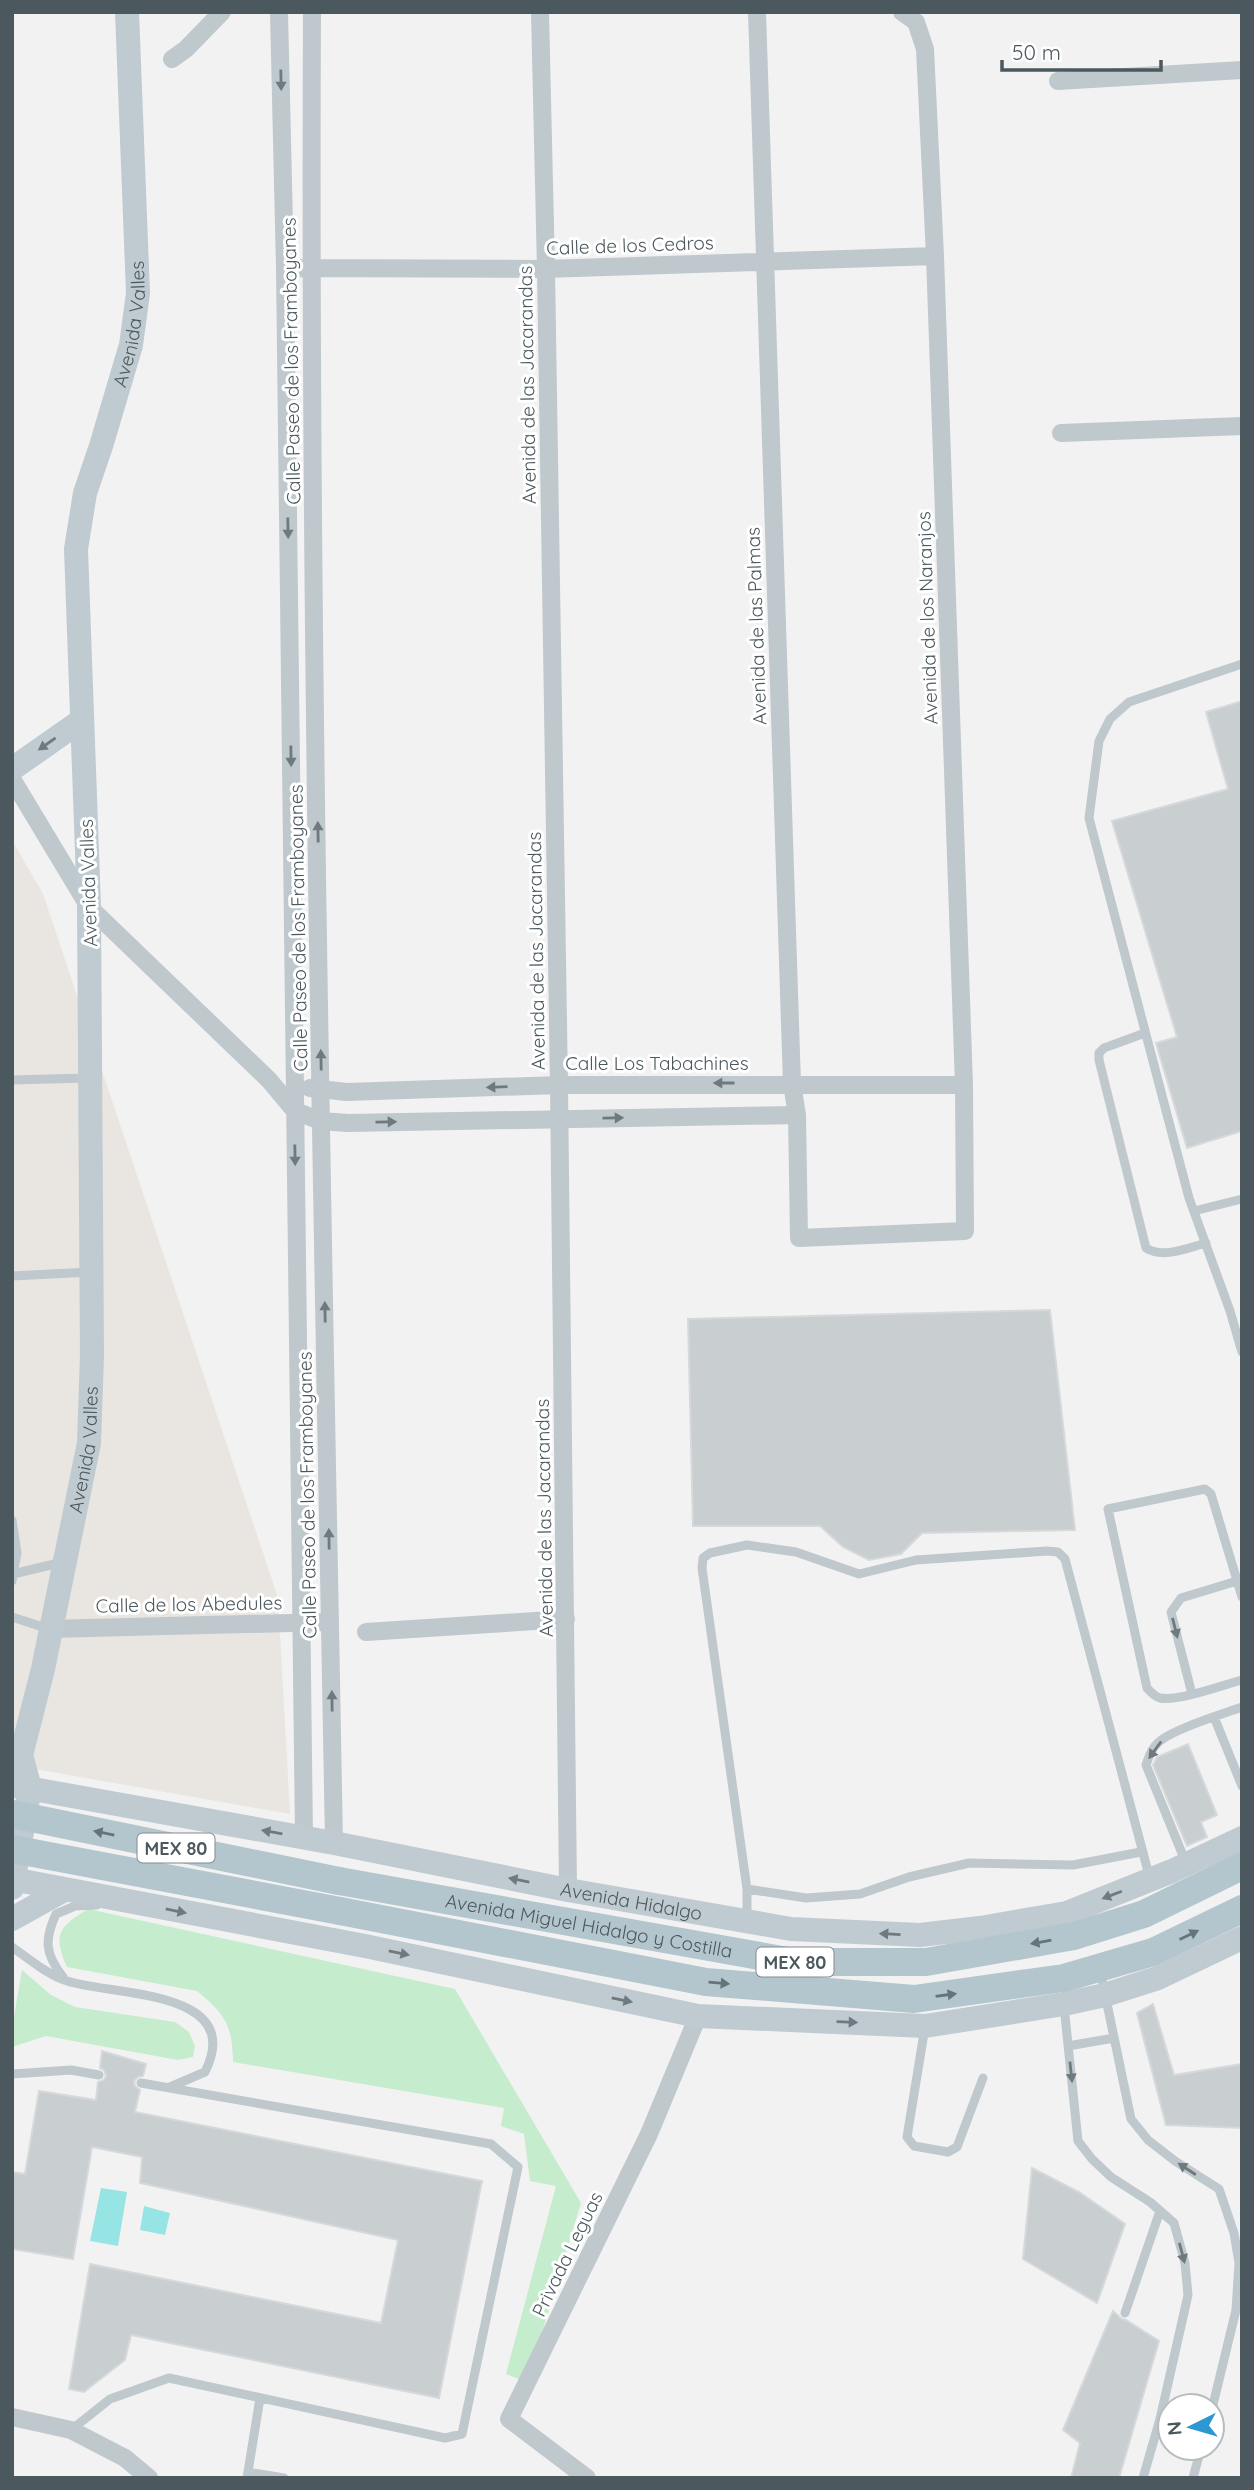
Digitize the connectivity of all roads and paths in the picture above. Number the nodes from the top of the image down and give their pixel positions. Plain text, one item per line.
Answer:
1 (127, 12) edge
2 (222, 12) edge
3 (279, 12) edge
4 (312, 12) edge
5 (540, 12) edge
6 (757, 12) edge
7 (902, 12) edge
8 (172, 59) dead end
9 (1242, 71) edge
10 (1058, 81) dead end
11 (935, 256) junction
12 (765, 260) junction
13 (285, 268) junction
14 (311, 268) junction
15 (546, 269) junction
16 (1242, 426) edge
17 (1061, 433) dead end
18 (1242, 664) edge
19 (82, 720) junction
20 (12, 769) edge
21 (12, 779) edge
22 (89, 907) junction
23 (1146, 1033) junction
24 (90, 1078) junction
25 (12, 1080) edge
26 (269, 1080) junction
27 (792, 1084) junction
28 (295, 1085) junction
29 (559, 1085) junction
30 (964, 1085) junction
31 (321, 1091) junction
32 (295, 1111) junction
33 (797, 1115) junction
34 (559, 1119) junction
35 (321, 1121) junction
36 (1242, 1199) edge
37 (1194, 1211) junction
38 (799, 1238) joint
39 (1206, 1243) junction
40 (92, 1272) junction
41 (12, 1276) edge
42 (1242, 1352) edge
43 (12, 1520) edge
44 (65, 1562) junction
45 (13, 1574) edge
46 (12, 1581) edge
47 (1237, 1581) junction
48 (1242, 1597) edge
49 (12, 1617) edge
50 (566, 1619) junction
51 (330, 1622) junction
52 (302, 1623) junction
53 (49, 1629) junction
54 (366, 1632) dead end
55 (1242, 1680) edge
56 (1192, 1694) junction
57 (1242, 1707) edge
58 (1213, 1717) junction
59 (18, 1746) edge
60 (332, 1751) junction
61 (303, 1754) junction
62 (1242, 1786) edge
63 (21, 1787) edge
64 (65, 1794) junction
65 (12, 1814) edge
66 (304, 1838) junction
67 (1242, 1838) edge
68 (334, 1843) junction
69 (12, 1849) edge
70 (1141, 1852) junction
71 (1186, 1864) junction
72 (1242, 1866) edge
73 (1150, 1880) junction
74 (13, 1882) edge
75 (58, 1888) junction
76 (747, 1889) junction
77 (568, 1890) junction
78 (138, 1903) junction
79 (1242, 1909) edge
80 (12, 1919) edge
81 (747, 1921) junction
82 (1070, 1924) junction
83 (1242, 1938) edge
84 (12, 1947) edge
85 (1099, 1968) junction
86 (66, 1981) junction
87 (1105, 1995) junction
88 (1064, 2004) junction
89 (698, 2016) junction
90 (925, 2026) junction
91 (1114, 2038) junction
92 (1068, 2046) junction
93 (12, 2074) edge
94 (99, 2076) dead end
95 (983, 2078) dead end
96 (141, 2083) dead end
97 (169, 2088) junction
98 (1160, 2211) junction
99 (1125, 2313) dead end
100 (1216, 2392) edge
101 (260, 2398) junction
102 (12, 2417) edge
103 (71, 2430) junction
104 (248, 2475) edge
105 (149, 2478) edge
106 (284, 2478) edge
107 (587, 2478) edge
108 (1143, 2478) edge

1 - 19 street, Avenida Valles
2 - 8 street
3 -> 13 street, Calle Paseo de los Framboyanes
4 - 14 street, Calle Paseo de los Framboyanes
5 - 15 street, Avenida de las Jacarandas
6 - 12 street, Avenida de las Palmas
7 - 11 street, Avenida de los Naranjos
9 - 10 street
11 - 12 street, Calle de los Cedros
11 - 30 street, Avenida de los Naranjos
12 - 15 street, Calle de los Cedros
12 - 27 street, Avenida de las Palmas
13 - 14 street, Calle de los Cedros
13 -> 28 street, Calle Paseo de los Framboyanes
14 - 15 street, Calle de los Cedros
31 -> 14 street, Calle Paseo de los Framboyanes
15 - 29 street, Avenida de las Jacarandas
16 - 17 street
18 - 23 lane
19 -> 20 street
19 - 22 street, Avenida Valles
21 - 22 street
22 - 24 street, Avenida Valles
22 - 26 street
23 - 37 lane
23 - 39 lane
24 - 25 lane
24 - 40 street, Avenida Valles
26 - 28 street, Calle Los Tabachines
26 - 32 street
27 -> 29 street, Calle Los Tabachines
27 - 30 street, Calle Los Tabachines
27 - 33 street, Avenida de las Palmas
28 - 31 street, Calle Los Tabachines
28 - 32 street, Calle Paseo de los Framboyanes
29 -> 31 street, Calle Los Tabachines
29 - 34 street, Avenida de las Jacarandas
30 - 38 street, Avenida de los Naranjos
31 - 35 street, Calle Paseo de los Framboyanes
32 - 35 street
32 -> 52 street, Calle Paseo de los Framboyanes
34 -> 33 street
33 - 38 street, Avenida de las Palmas
35 -> 34 street
34 - 50 street, Avenida de las Jacarandas
51 -> 35 street, Calle Paseo de los Framboyanes
36 - 37 lane
37 - 39 lane
39 - 42 lane
40 - 41 lane
40 - 44 street, Avenida Valles
43 - 45 lane
44 - 45 lane
44 - 53 street, Avenida Valles
45 - 46 lane
47 - 48 lane
47 -> 56 lane
47 - 56 lane
49 - 53 lane
50 - 54 street
50 - 77 street, Avenida de las Jacarandas
51 - 52 street, Calle de los Abedules
60 -> 51 street, Calle Paseo de los Framboyanes
52 - 53 street, Calle de los Abedules
52 - 61 street, Calle Paseo de los Framboyanes
53 - 59 street, Avenida Valles
55 - 56 lane
57 - 58 lane
58 - 62 lane
58 -> 71 lane
59 - 63 street, Avenida Valles
60 - 61 street
60 - 68 street, Calle Paseo de los Framboyanes
61 - 66 street, Calle Paseo de los Framboyanes
63 - 64 street, Avenida Hidalgo
63 - 74 street
66 -> 64 street, Avenida Hidalgo
64 - 75 street
82 -> 65 main road, Avenida Miguel Hidalgo y Costilla / MEX 80, bridge
66 - 68 street, Avenida Hidalgo
67 - 71 street, Avenida Hidalgo
77 -> 68 street, Avenida Hidalgo
69 -> 85 main road, Avenida Miguel Hidalgo y Costilla / MEX 80, bridge
70 - 73 lane
70 - 76 lane
70 - 76 lane
71 - 73 street, Avenida Hidalgo
72 - 82 main road, Avenida Miguel Hidalgo y Costilla / MEX 80
73 -> 82 street, Avenida Hidalgo
74 - 75 street
75 - 78 street
75 - 80 street
76 - 81 lane
77 - 81 street, Avenida Hidalgo
78 - 86 lane
78 -> 89 street
85 -> 79 main road, Avenida Miguel Hidalgo y Costilla / MEX 80
82 -> 81 street, Avenida Hidalgo
83 - 87 street
84 - 86 lane
85 - 87 lane
86 - 97 lane
87 - 88 street
87 - 91 lane
88 - 90 street
88 - 92 lane
89 -> 90 street
89 - 107 street, Privada Leguas
90 - 95 lane
91 - 92 lane
100 -> 91 lane
92 -> 98 lane
93 - 94 lane
96 - 97 lane
97 - 101 lane
98 - 99 lane
98 -> 108 lane
101 - 103 lane
101 - 104 lane
102 - 103 street
103 - 105 street
104 - 106 lane

